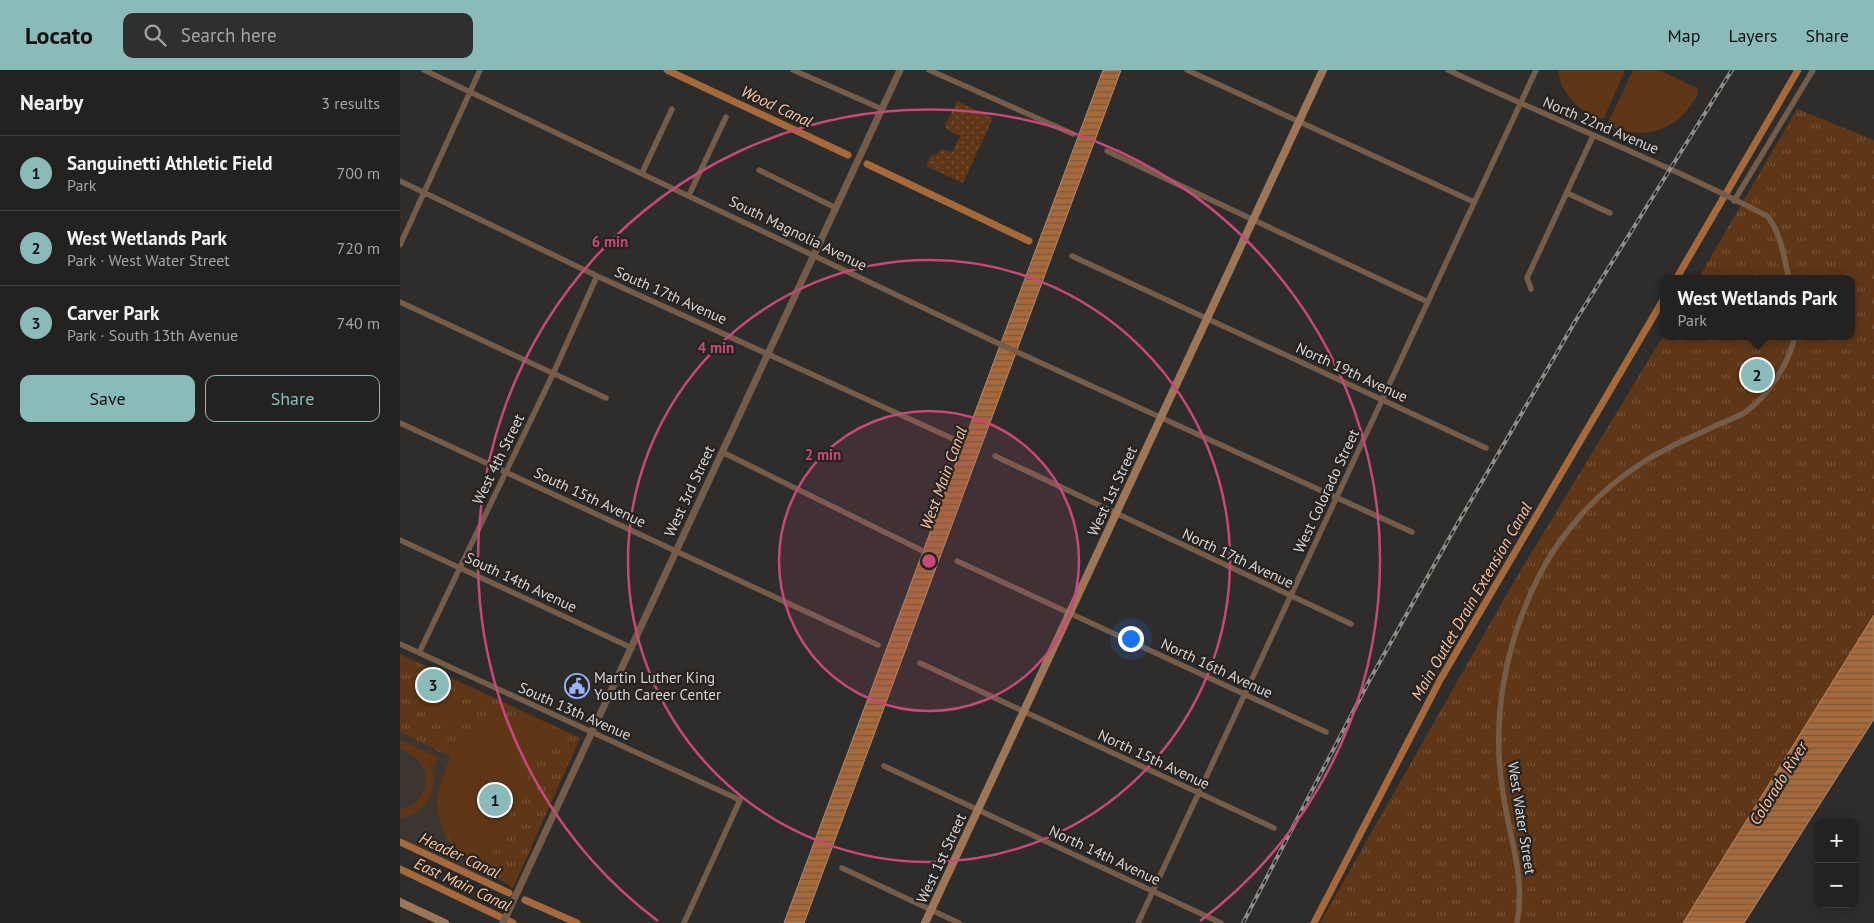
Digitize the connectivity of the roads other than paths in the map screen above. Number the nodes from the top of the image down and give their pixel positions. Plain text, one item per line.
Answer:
1 (424, 70) edge
2 (480, 70) edge
3 (793, 70) edge
4 (900, 70) edge
5 (929, 70) edge
6 (1187, 70) edge
7 (1323, 70) edge
8 (1448, 70) edge
9 (1536, 70) edge
10 (1813, 70) edge
11 (470, 92) junction
12 (1520, 104) junction
13 (672, 109) dead end
14 (882, 109) junction
15 (726, 117) dead end
16 (1299, 121) junction
17 (1073, 134) dead end
18 (1593, 136) junction
19 (1107, 151) dead end
20 (759, 170) dead end
21 (642, 173) junction
22 (400, 181) edge
23 (424, 193) junction
24 (1567, 193) junction
25 (689, 195) junction
26 (1734, 201) junction
27 (1474, 202) junction
28 (836, 208) junction
29 (1610, 213) dead end
30 (1254, 219) junction
31 (400, 244) edge
32 (814, 255) junction
33 (1072, 256) dead end
34 (1788, 275) edge
35 (598, 276) junction
36 (1531, 289) dead end
37 (400, 302) edge
38 (1428, 302) junction
39 (1208, 317) junction
40 (1794, 340) edge
41 (768, 353) junction
42 (554, 374) junction
43 (606, 398) dead end
44 (1382, 400) junction
45 (1161, 417) junction
46 (400, 423) edge
47 (960, 442) dead end
48 (1486, 448) dead end
49 (722, 452) junction
50 (995, 456) dead end
51 (505, 472) junction
52 (1336, 498) junction
53 (1116, 515) junction
54 (1412, 532) dead end
55 (400, 540) edge
56 (921, 550) dead end
57 (676, 551) junction
58 (957, 562) dead end
59 (459, 567) junction
60 (1290, 596) junction
61 (1070, 613) junction
62 (1351, 624) dead end
63 (400, 644) edge
64 (878, 645) dead end
65 (632, 648) junction
66 (420, 653) junction
67 (920, 663) dead end
68 (1244, 695) junction
69 (1024, 712) junction
70 (593, 731) junction
71 (1326, 732) dead end
72 (884, 766) dead end
73 (1198, 794) junction
74 (978, 811) junction
75 (1274, 828) dead end
76 (842, 868) dead end
77 (1153, 891) junction
78 (400, 902) edge
79 (932, 910) junction
80 (445, 923) edge
81 (503, 923) edge
82 (684, 923) edge
83 (926, 923) edge
84 (959, 923) edge
85 (1138, 923) edge
86 (1221, 923) edge
87 (1517, 923) edge

1 - 11 street, South Magnolia Avenue
2 - 11 street
3 - 14 street
4 - 14 street, West 3rd Street
5 - 17 street
6 - 16 street
7 - 16 main road, West 1st Street
8 - 12 street, North 22nd Avenue
9 - 12 street, West Colorado Street
10 - 26 street
11 - 21 street, South Magnolia Avenue
11 - 23 street
12 - 18 street, North 22nd Avenue
12 - 27 street, West Colorado Street
13 - 21 street
14 - 28 street, West 3rd Street
15 - 25 street
16 - 27 street
16 - 30 main road, West 1st Street
18 - 24 street
18 - 26 street, North 22nd Avenue
19 - 30 street
20 - 28 street
21 - 25 street, South Magnolia Avenue
22 - 23 street, South 17th Avenue
23 - 31 street
23 - 35 street, South 17th Avenue
24 - 29 street
24 - 36 street
25 - 32 street, South Magnolia Avenue
26 - 34 street, North 22nd Avenue
27 - 38 street, West Colorado Street
28 - 32 street, West 3rd Street
30 - 38 street
30 - 39 main road, West 1st Street
32 - 41 street, West 3rd Street
32 - 45 street, South Magnolia Avenue
33 - 39 street, North 19th Avenue
35 - 41 street, South 17th Avenue
35 - 42 street, West 4th Street
37 - 42 street
38 - 44 street, West Colorado Street
39 - 44 street, North 19th Avenue
39 - 45 main road, West 1st Street
40 - 87 street, West Water Street
41 - 47 street, South 17th Avenue
41 - 49 street, West 3rd Street
42 - 43 street
42 - 51 street, West 4th Street
44 - 48 street, North 19th Avenue
44 - 52 street, West Colorado Street
45 - 52 street, South Magnolia Avenue
45 - 53 main road, West 1st Street
46 - 51 street, South 15th Avenue
49 - 56 street
49 - 57 street, West 3rd Street
50 - 53 street
51 - 57 street, South 15th Avenue
51 - 59 street, West 4th Street
52 - 54 street, South Magnolia Avenue
52 - 60 street, West Colorado Street
53 - 60 street, North 17th Avenue
53 - 61 main road, West 1st Street
55 - 59 street, South 14th Avenue
57 - 64 street, South 15th Avenue
57 - 65 street, West 3rd Street
58 - 61 street, North 16th Avenue
59 - 65 street, South 14th Avenue
59 - 66 street, West 4th Street
60 - 62 street, North 17th Avenue
60 - 68 street, West Colorado Street
61 - 68 street, North 16th Avenue
61 - 69 main road, West 1st Street
63 - 66 street, South 13th Avenue
65 - 70 street, West 3rd Street
66 - 70 street, South 13th Avenue
67 - 69 street
68 - 71 street, North 16th Avenue
68 - 73 street, West Colorado Street
69 - 73 street, North 15th Avenue
69 - 74 main road, West 1st Street
70 - 81 street, West 3rd Street
70 - 82 street, South 13th Avenue
72 - 74 street
73 - 75 street, North 15th Avenue
73 - 77 street, West Colorado Street
74 - 77 street, North 14th Avenue
74 - 79 main road, West 1st Street
76 - 79 street
77 - 85 street, West Colorado Street
77 - 86 street, North 14th Avenue
78 - 80 main road
79 - 83 main road, West 1st Street
79 - 84 street

